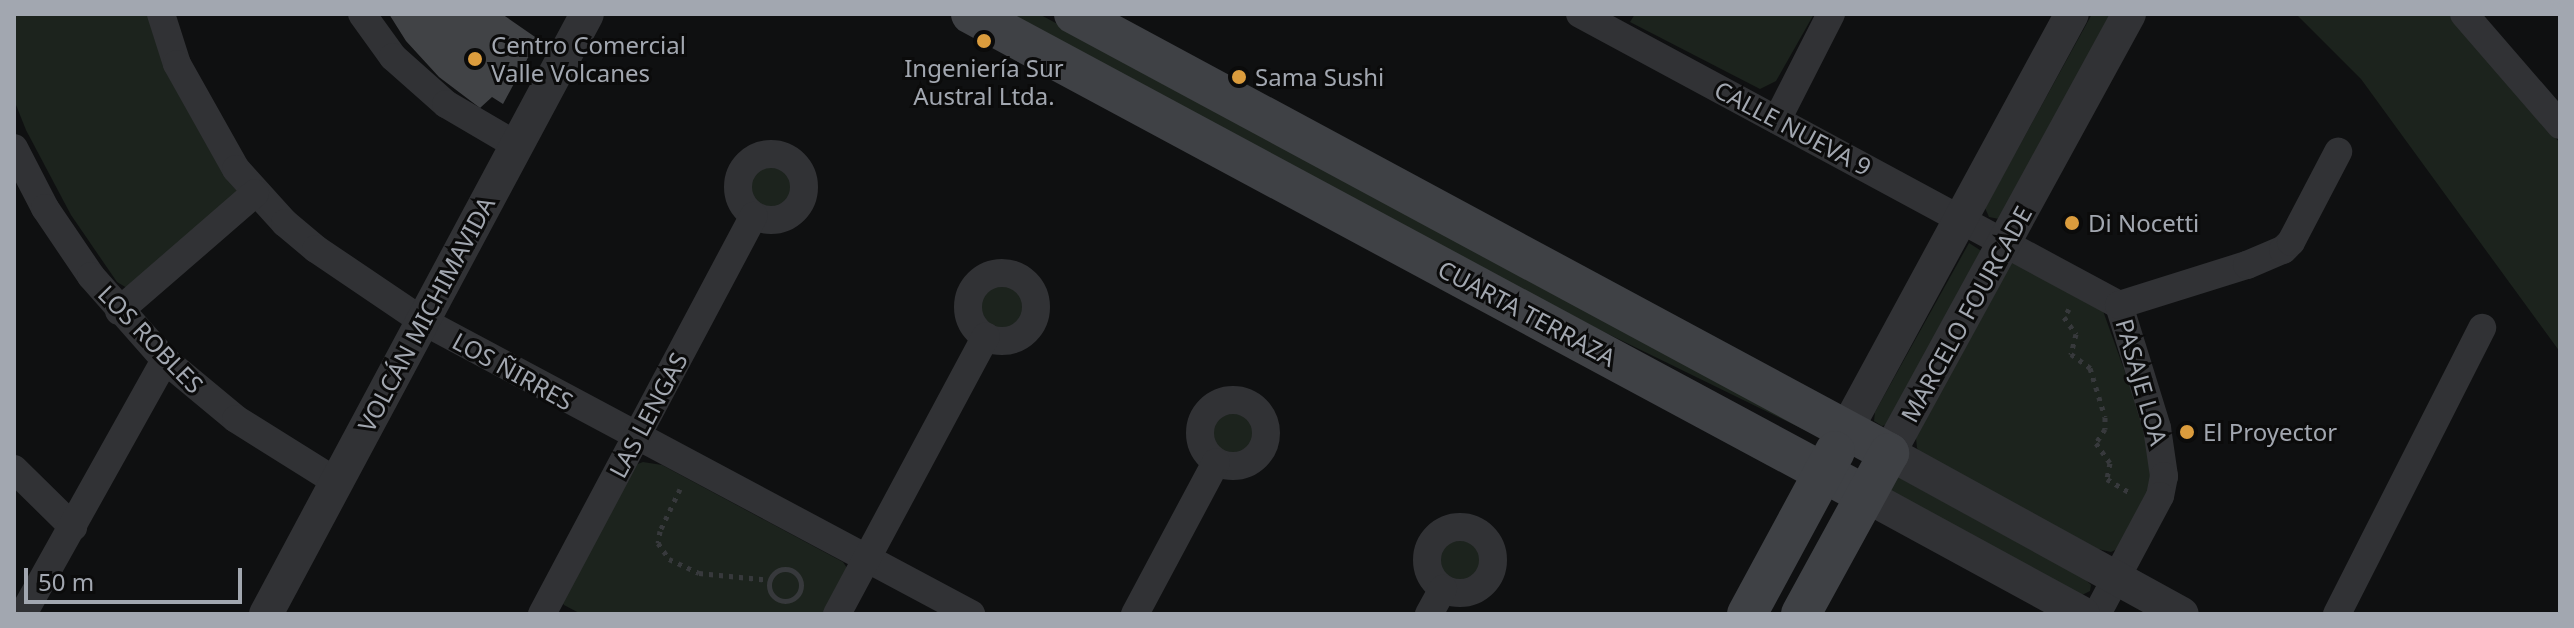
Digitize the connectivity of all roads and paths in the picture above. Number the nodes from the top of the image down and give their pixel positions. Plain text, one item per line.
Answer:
1 (161, 14) edge
2 (362, 14) edge
3 (587, 14) edge
4 (971, 14) edge
5 (1074, 14) edge
6 (1580, 14) edge
7 (1831, 14) edge
8 (2072, 14) edge
9 (2129, 14) edge
10 (2464, 14) edge
11 (1620, 24) edge
12 (1777, 120) junction
13 (2560, 125) edge
14 (516, 145) junction
15 (14, 148) edge
16 (2338, 152) dead end
17 (255, 193) junction
18 (754, 216) dead end
19 (1961, 218) junction
20 (2006, 242) junction
21 (2084, 284) junction
22 (2119, 305) junction
23 (119, 311) junction
24 (421, 320) junction
25 (2482, 328) dead end
26 (986, 336) dead end
27 (165, 360) junction
28 (1846, 430) junction
29 (636, 437) junction
30 (1889, 453) junction
31 (1216, 462) dead end
32 (692, 466) junction
33 (14, 469) edge
34 (1823, 473) junction
35 (337, 482) junction
36 (1865, 495) junction
37 (2154, 507) junction
38 (73, 527) junction
39 (868, 560) junction
40 (2117, 579) junction
41 (770, 580) junction
42 (1443, 589) dead end
43 (550, 611) edge
44 (23, 614) edge
45 (266, 614) edge
46 (837, 614) edge
47 (971, 614) edge
48 (1135, 614) edge
49 (1429, 614) edge
50 (1747, 614) edge
51 (1801, 614) edge
52 (2083, 614) edge
53 (2097, 614) edge
54 (2182, 614) edge
55 (2337, 614) edge

1 - 17 street, LOS ÑIRRES
2 - 14 street
3 - 14 street, VOLCÁN MICHIMAVIDA
4 - 34 main road, CUARTA TERRAZA
5 - 28 main road, CUARTA TERRAZA
6 - 11 street, CALLE NUEVA 9
7 - 12 street
8 - 19 street, MARCELO FOURCADE
9 - 20 street, MARCELO FOURCADE
10 - 13 street
11 - 12 street, CALLE NUEVA 9
12 - 19 street, CALLE NUEVA 9
14 - 24 street, VOLCÁN MICHIMAVIDA
15 - 23 street, LOS ROBLES
16 - 22 street
17 - 23 street
17 - 24 street, LOS ÑIRRES
18 - 29 street, LAS LENGAS
19 - 20 street, CALLE NUEVA 9
19 - 28 street, MARCELO FOURCADE
20 - 21 street, PASAJE LOA
20 - 30 street, MARCELO FOURCADE
21 - 22 street, PASAJE LOA
21 - 37 path
22 - 37 street, PASAJE LOA
23 - 27 street, LOS ROBLES
24 - 29 street, LOS ÑIRRES
24 - 35 street, VOLCÁN MICHIMAVIDA
25 - 55 street
26 - 39 street
27 - 35 street, LOS ROBLES
27 - 38 street
28 - 30 main road, CUARTA TERRAZA
28 - 34 main road, MARCELO FOURCADE
29 - 32 street, LOS ÑIRRES
29 - 43 street, LAS LENGAS
30 - 36 main road, MARCELO FOURCADE
30 - 40 street, CUARTA TERRAZA
31 - 48 street
32 - 39 street, LOS ÑIRRES
32 - 41 path
33 - 38 street
34 - 36 main road, CUARTA TERRAZA
34 - 50 main road, MARCELO FOURCADE
35 - 45 street, VOLCÁN MICHIMAVIDA
36 - 51 main road, MARCELO FOURCADE
36 - 52 street, CUARTA TERRAZA
37 - 40 street, PASAJE LOA
38 - 44 street
39 - 46 street
39 - 47 street, LOS ÑIRRES
40 - 53 street, PASAJE LOA
40 - 54 street, CUARTA TERRAZA
41 - 41 path
42 - 49 street

